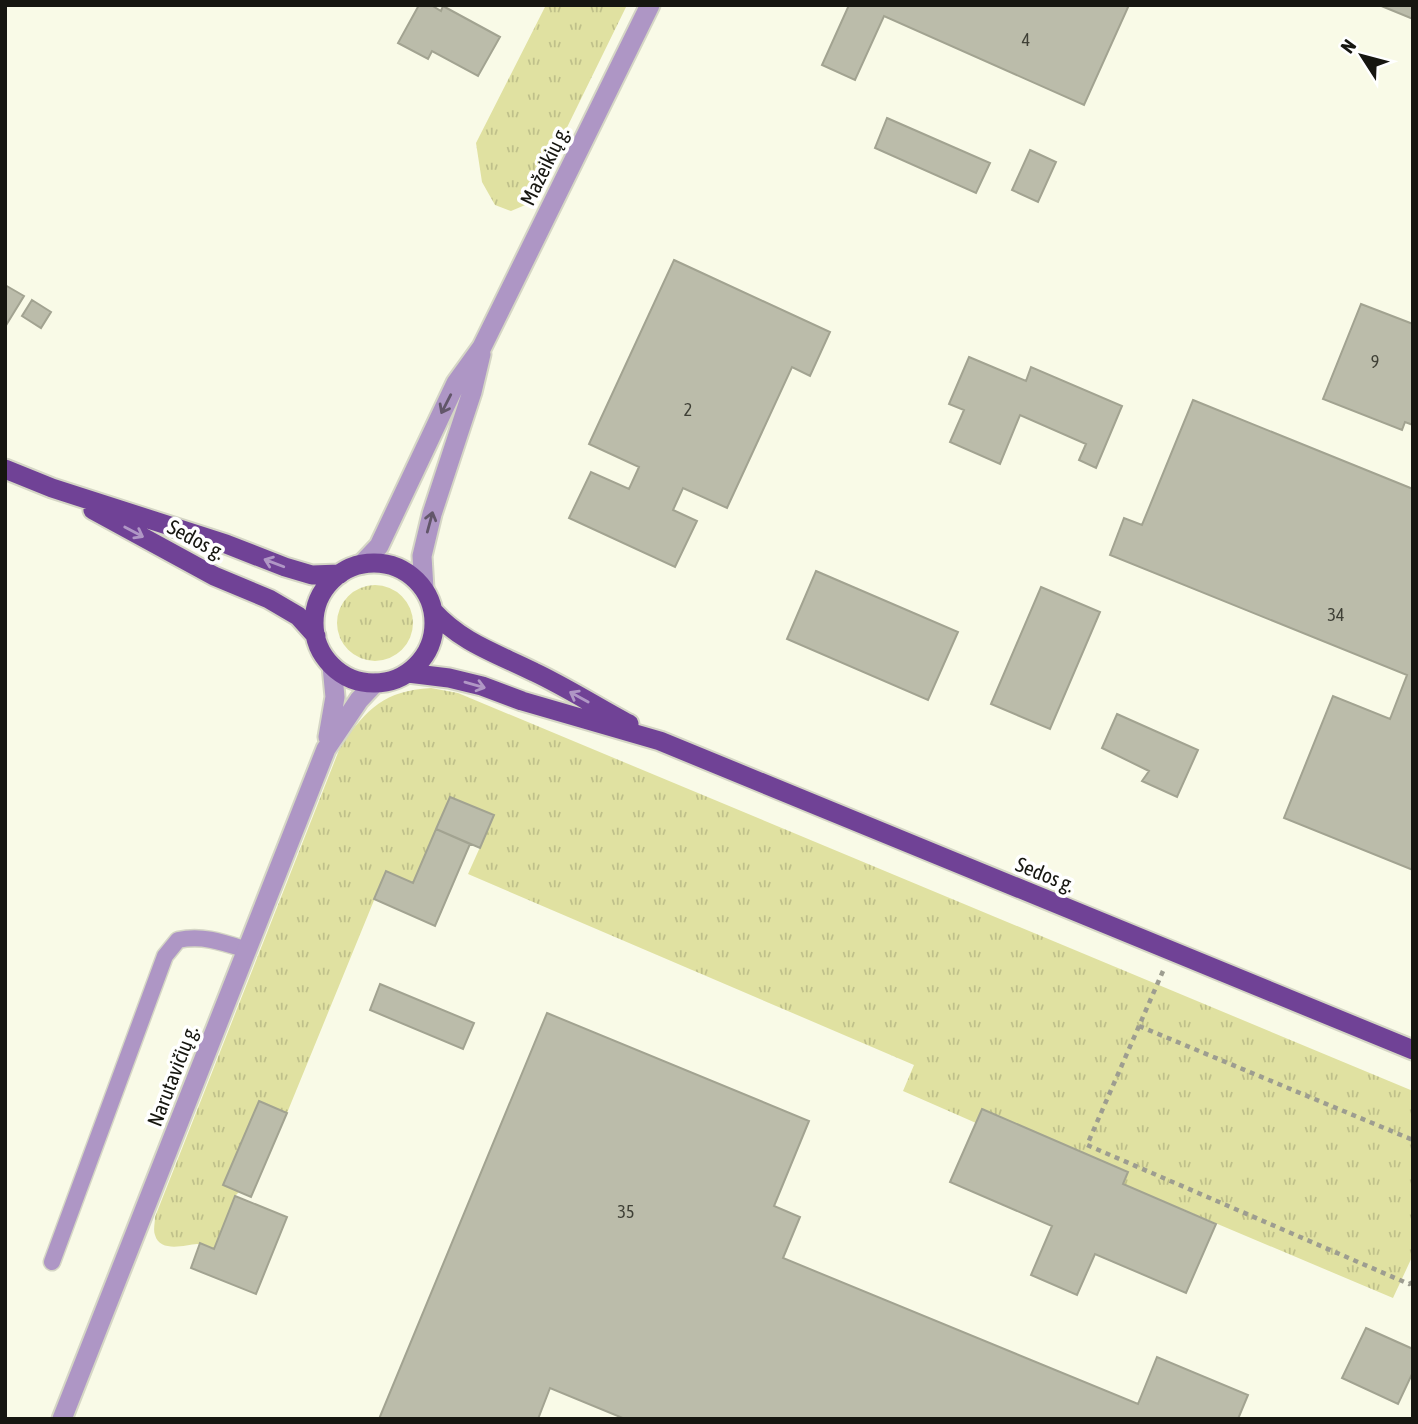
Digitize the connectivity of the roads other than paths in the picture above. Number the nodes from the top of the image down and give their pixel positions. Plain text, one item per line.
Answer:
1 (650, 5) edge
2 (482, 346) junction
3 (5, 470) edge
4 (52, 488) junction
5 (362, 564) junction
6 (341, 574) junction
7 (424, 589) junction
8 (433, 611) junction
9 (316, 636) junction
10 (332, 666) junction
11 (408, 673) junction
12 (375, 683) junction
13 (660, 741) junction
14 (326, 749) junction
15 (247, 950) junction
16 (1413, 1050) edge
17 (52, 1262) dead end
18 (62, 1419) edge

1 - 2 street, Mažeikių g.
2 -> 5 street, Mažeikių g.
7 -> 2 street, Mažeikių g.
3 - 4 main road, Sedos g.
6 -> 4 main road, Sedos g.
4 -> 9 main road, Sedos g.
5 - 6 main road, Sedos g.
5 - 7 main road, Sedos g.
6 - 9 main road, Sedos g.
7 - 8 main road, Sedos g.
8 - 11 main road, Sedos g.
13 -> 8 main road, Sedos g.
9 - 10 main road, Sedos g.
10 - 12 main road
10 - 14 street, Narutavičių g.
11 - 12 main road, Sedos g.
11 -> 13 main road, Sedos g.
12 - 14 street, Narutavičių g.
13 - 16 main road, Sedos g.
14 - 15 street, Narutavičių g.
15 - 17 lane
15 - 18 street, Narutavičių g.

